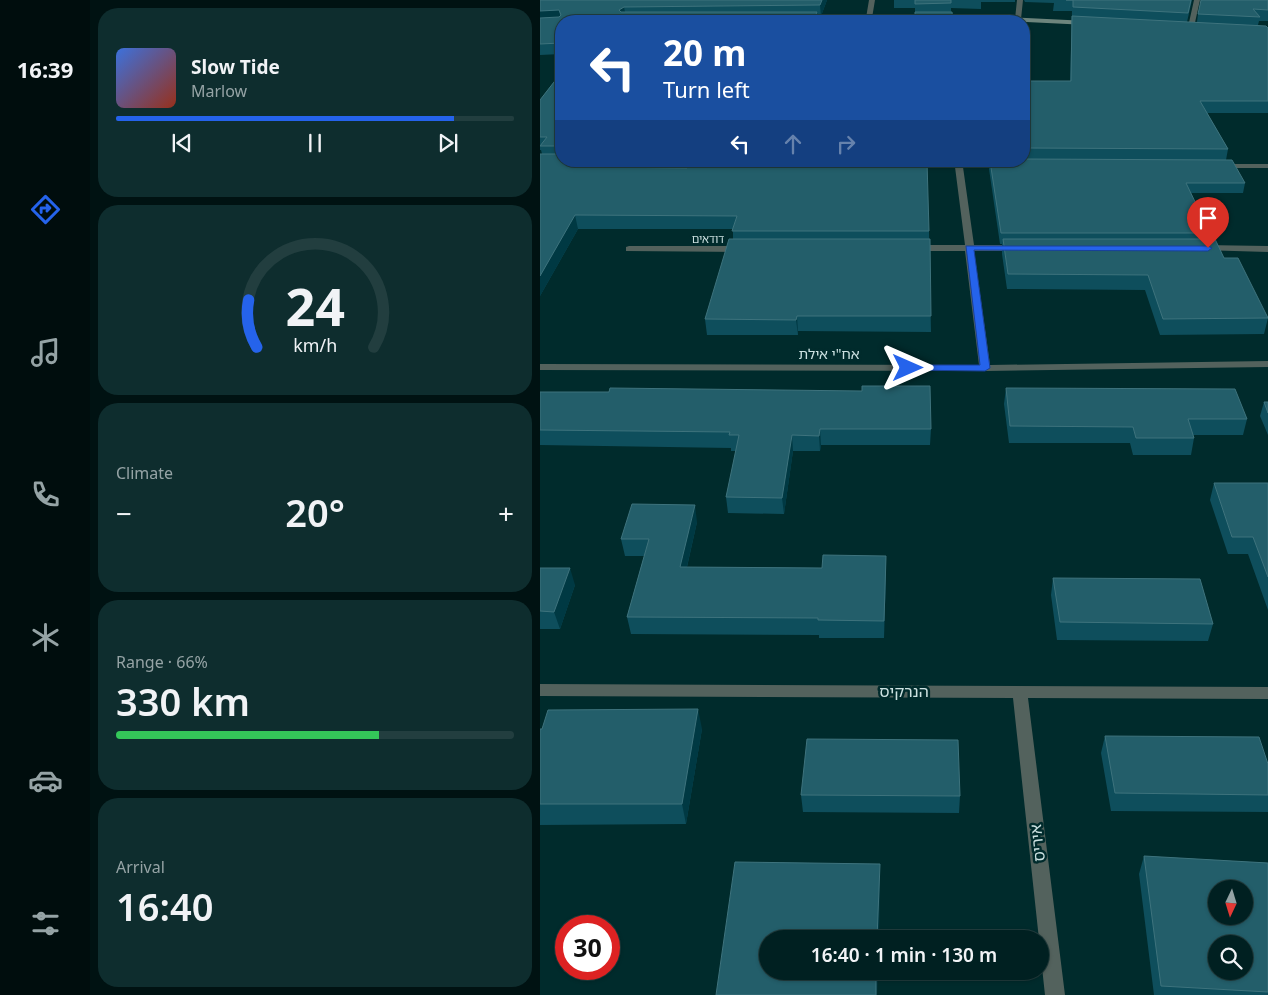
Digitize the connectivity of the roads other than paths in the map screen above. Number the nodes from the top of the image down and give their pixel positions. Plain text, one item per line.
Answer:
1 (872, 0) edge
2 (1020, 0) edge
3 (1197, 0) edge
4 (870, 15) edge
5 (1018, 15) edge
6 (1030, 20) edge
7 (1095, 23) edge
8 (1181, 27) edge
9 (1191, 28) junction
10 (1201, 28) edge
11 (1206, 166) edge
12 (1268, 166) edge
13 (959, 167) edge
14 (901, 248) edge
15 (969, 248) junction
16 (1029, 248) edge
17 (1188, 248) edge
18 (1268, 248) edge
19 (629, 249) dead end
20 (755, 249) edge
21 (1268, 364) edge
22 (540, 368) edge
23 (985, 368) junction
24 (540, 690) edge
25 (1020, 692) junction
26 (1268, 693) edge
27 (1055, 995) edge

1 - 4 street
2 - 5 street
3 - 9 street
6 - 7 street
8 - 9 street
9 - 10 street
11 - 12 street
13 - 15 street
14 - 15 street
15 - 16 street
15 - 23 street
17 - 18 street
19 - 20 street, דודאים
21 - 23 street, אח"י אילת
22 - 23 street, אח"י אילת
24 - 25 street, הנרקיס
25 - 26 street, הנרקיס
25 - 27 street, איריס

